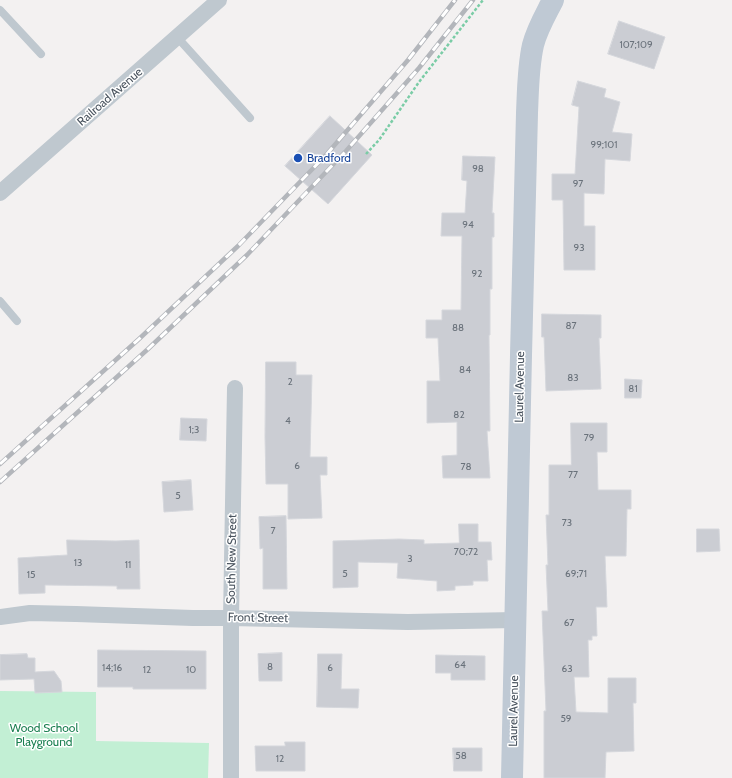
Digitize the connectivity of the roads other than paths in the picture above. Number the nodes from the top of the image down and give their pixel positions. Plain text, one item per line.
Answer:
1 (219, 0) edge
2 (553, 0) edge
3 (0, 10) edge
4 (177, 37) junction
5 (41, 54) dead end
6 (250, 118) dead end
7 (0, 193) edge
8 (0, 301) edge
9 (17, 321) dead end
10 (235, 388) dead end
11 (0, 616) edge
12 (231, 618) junction
13 (516, 620) junction
14 (231, 778) edge
15 (512, 778) edge

1 - 4 street, Railroad Avenue
2 - 13 main road, Laurel Avenue
3 - 5 lane
4 - 6 lane
4 - 7 street, Railroad Avenue
8 - 9 lane
10 - 12 street, South New Street
11 - 12 street, Front Street
12 - 13 street, Front Street
12 - 14 street, South New Street
13 - 15 main road, Laurel Avenue

